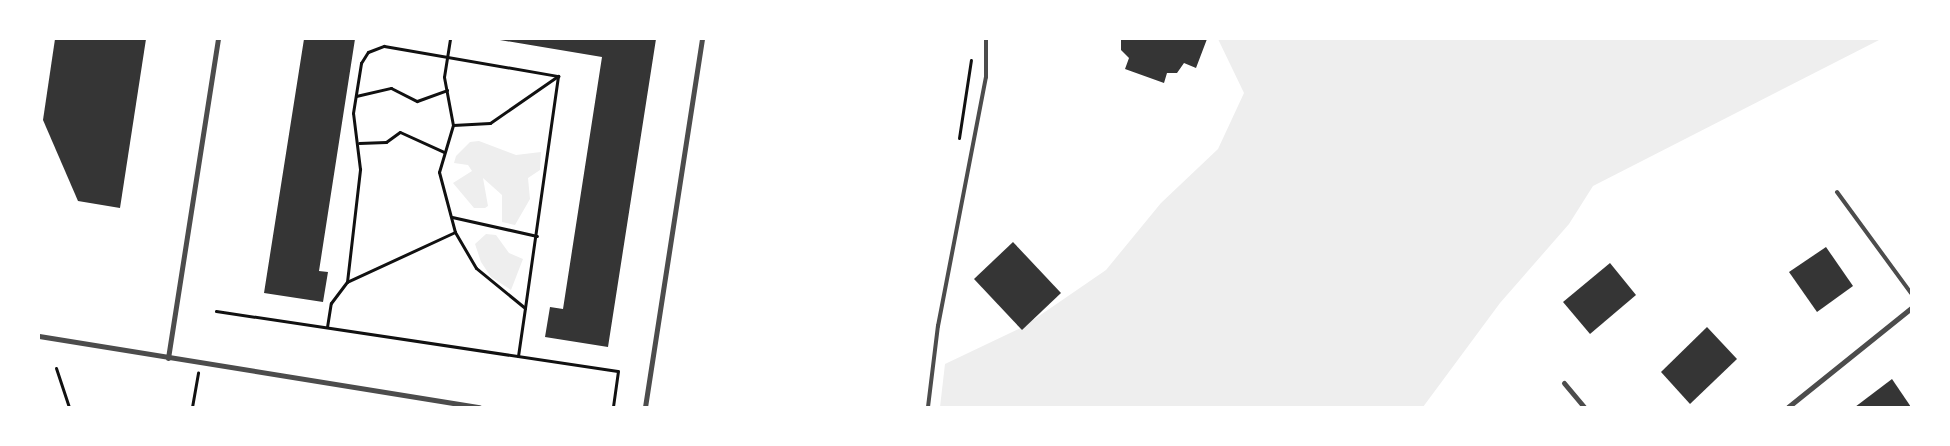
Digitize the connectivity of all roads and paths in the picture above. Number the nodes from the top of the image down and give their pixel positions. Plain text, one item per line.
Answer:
1 (218, 39) edge
2 (450, 39) edge
3 (702, 39) edge
4 (986, 39) edge
5 (448, 56) junction
6 (558, 76) junction
7 (447, 90) junction
8 (356, 96) junction
9 (453, 125) junction
10 (358, 143) junction
11 (444, 152) junction
12 (1837, 192) dead end
13 (451, 217) junction
14 (455, 232) junction
15 (536, 236) junction
16 (348, 282) junction
17 (1911, 293) edge
18 (525, 308) junction
19 (1911, 308) edge
20 (216, 310) dead end
21 (327, 327) junction
22 (39, 336) edge
23 (518, 356) junction
24 (168, 358) junction
25 (199, 363) junction
26 (56, 368) dead end
27 (1564, 383) dead end
28 (70, 407) edge
29 (192, 407) edge
30 (478, 407) edge
31 (612, 407) edge
32 (645, 407) edge
33 (928, 407) edge
34 (1584, 407) edge
35 (1788, 407) edge

1 - 24 street
2 - 5 path
3 - 32 street
4 - 33 lane
5 - 6 path
5 - 7 path
5 - 8 path
6 - 9 path
6 - 15 path
7 - 8 path
7 - 9 path
8 - 10 path
9 - 11 path
10 - 11 path
10 - 16 path
11 - 13 path
12 - 17 lane
13 - 14 path
13 - 15 path
14 - 16 path
14 - 18 path
15 - 18 path
16 - 21 path
18 - 23 path
19 - 35 street
20 - 21 path
21 - 23 path
22 - 24 street
23 - 31 path
24 - 25 street
25 - 29 path
25 - 30 street
26 - 28 path
27 - 34 street

